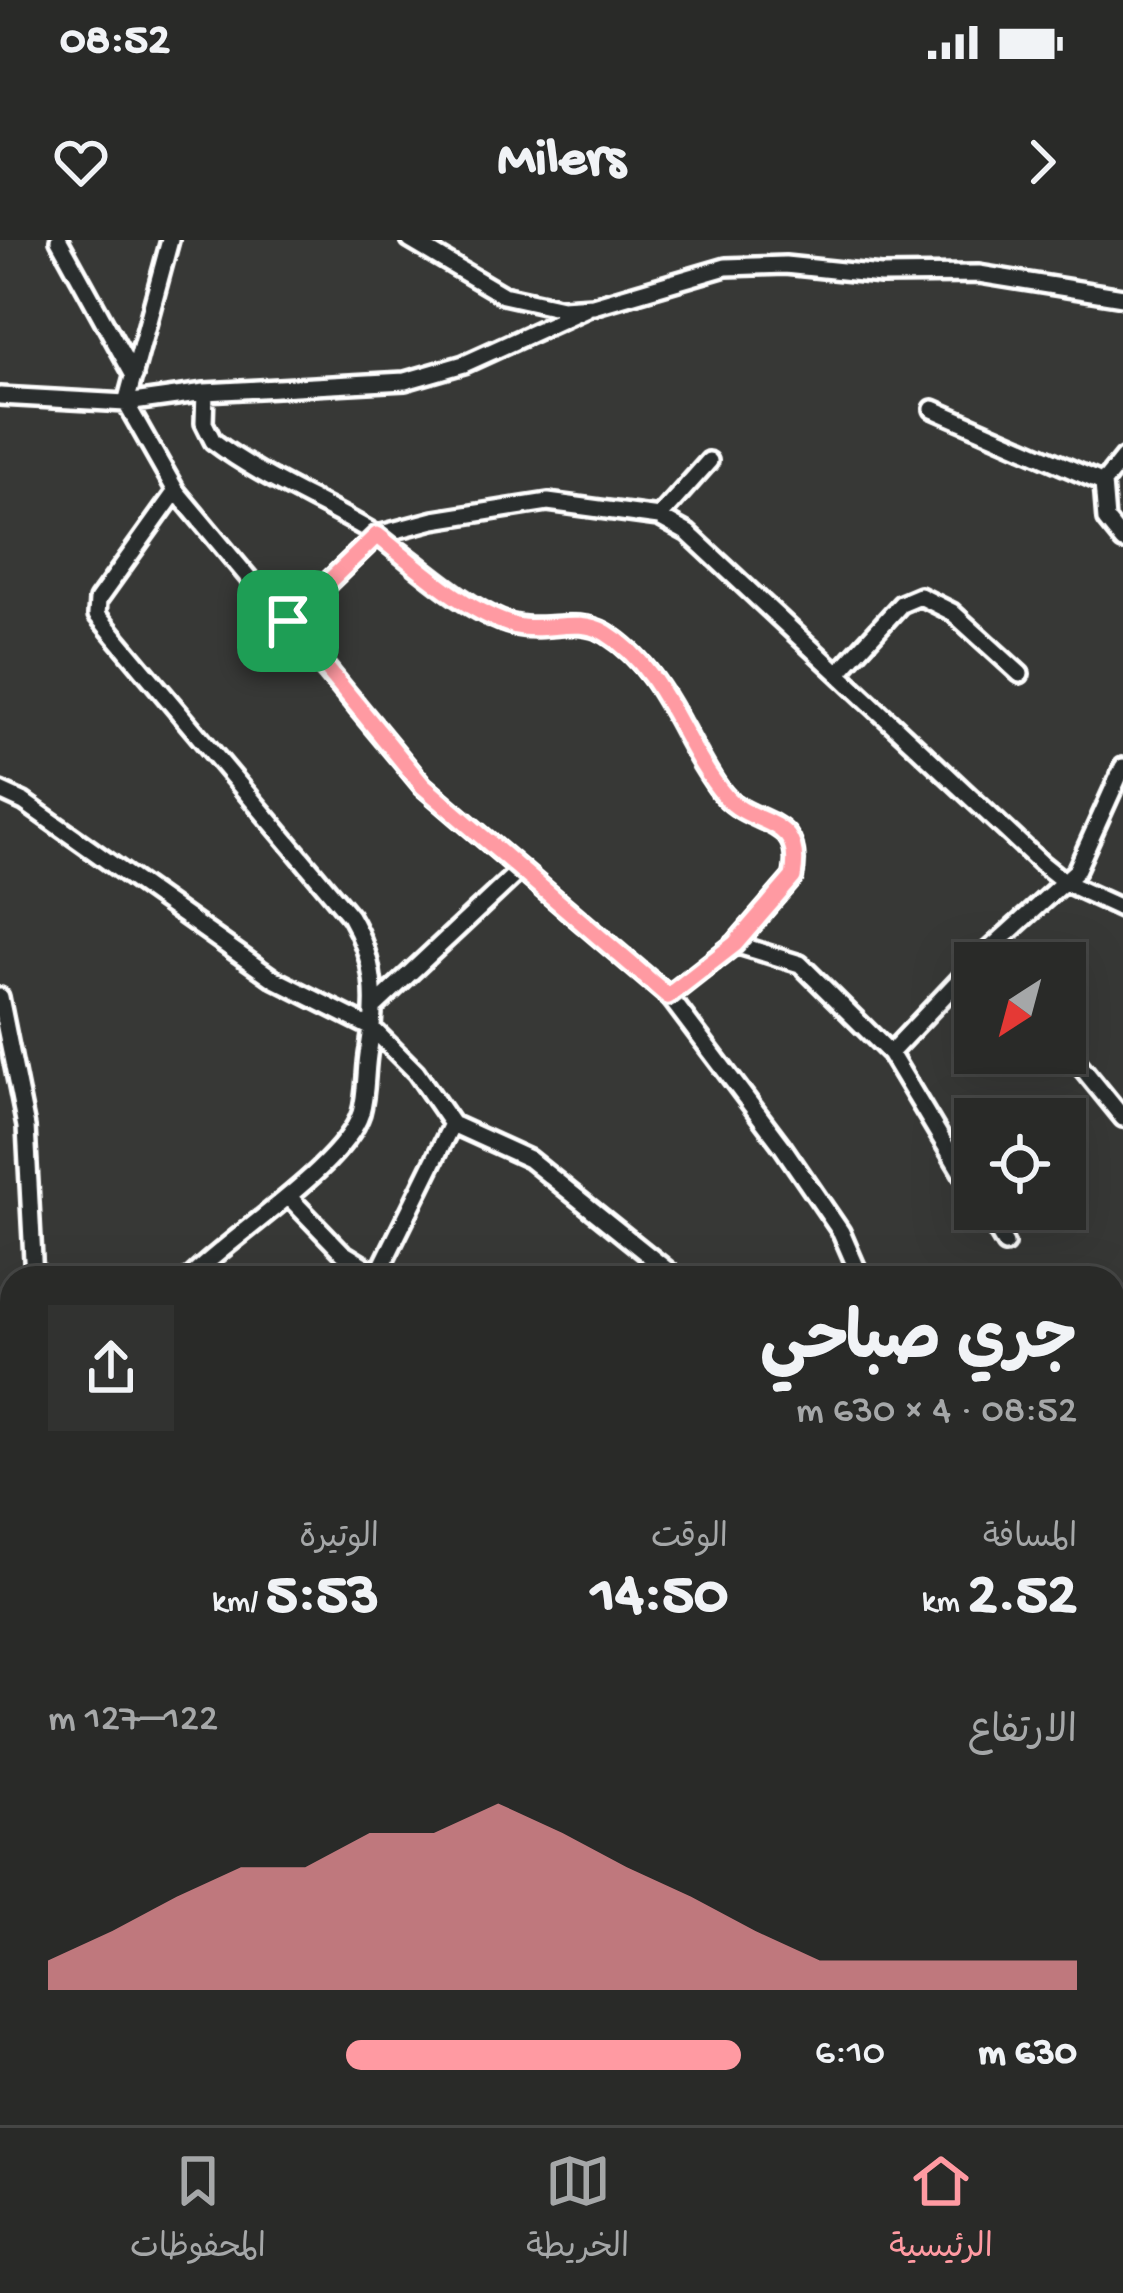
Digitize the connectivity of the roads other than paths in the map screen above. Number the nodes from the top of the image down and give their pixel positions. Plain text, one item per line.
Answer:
1 (59, 240) edge
2 (170, 240) edge
3 (410, 240) edge
4 (1123, 297) edge
5 (592, 305) junction
6 (134, 376) junction
7 (205, 392) junction
8 (0, 396) edge
9 (126, 403) junction
10 (933, 410) dead end
11 (1123, 458) edge
12 (709, 460) dead end
13 (1103, 482) junction
14 (176, 491) junction
15 (659, 518) junction
16 (377, 535) junction
17 (1123, 541) edge
18 (288, 621) junction
19 (840, 671) junction
20 (1019, 674) dead end
21 (1123, 767) edge
22 (0, 791) edge
23 (520, 870) junction
24 (1066, 883) junction
25 (1123, 909) edge
26 (1002, 942) edge
27 (735, 944) junction
28 (954, 988) edge
29 (668, 996) junction
30 (0, 997) edge
31 (376, 1005) junction
32 (372, 1028) junction
33 (890, 1053) junction
34 (1086, 1073) edge
35 (1123, 1118) edge
36 (452, 1124) junction
37 (954, 1160) edge
38 (290, 1197) junction
39 (997, 1230) edge
40 (1005, 1244) dead end
41 (33, 1266) edge
42 (203, 1266) edge
43 (364, 1266) edge
44 (383, 1266) edge
45 (662, 1266) edge
46 (856, 1266) edge

1 - 6 street
2 - 6 street
3 - 5 street
4 - 5 street
5 - 7 street
6 - 9 street
7 - 9 street
7 - 16 street
8 - 9 street
9 - 14 street
10 - 13 street
11 - 13 street
12 - 15 street
13 - 17 street
14 - 18 street
14 - 31 street
15 - 16 street
15 - 19 street
16 - 18 street
16 - 27 street
18 - 23 street
19 - 20 street
19 - 24 street
21 - 24 street
22 - 32 street
23 - 29 street
23 - 31 street
24 - 25 street
24 - 26 street
27 - 29 street
27 - 33 street
28 - 33 street
29 - 46 street
30 - 41 street
31 - 32 street
32 - 36 street
32 - 38 street
33 - 37 street
34 - 35 street
36 - 44 street
36 - 45 street
38 - 42 street
38 - 43 street
39 - 40 street

